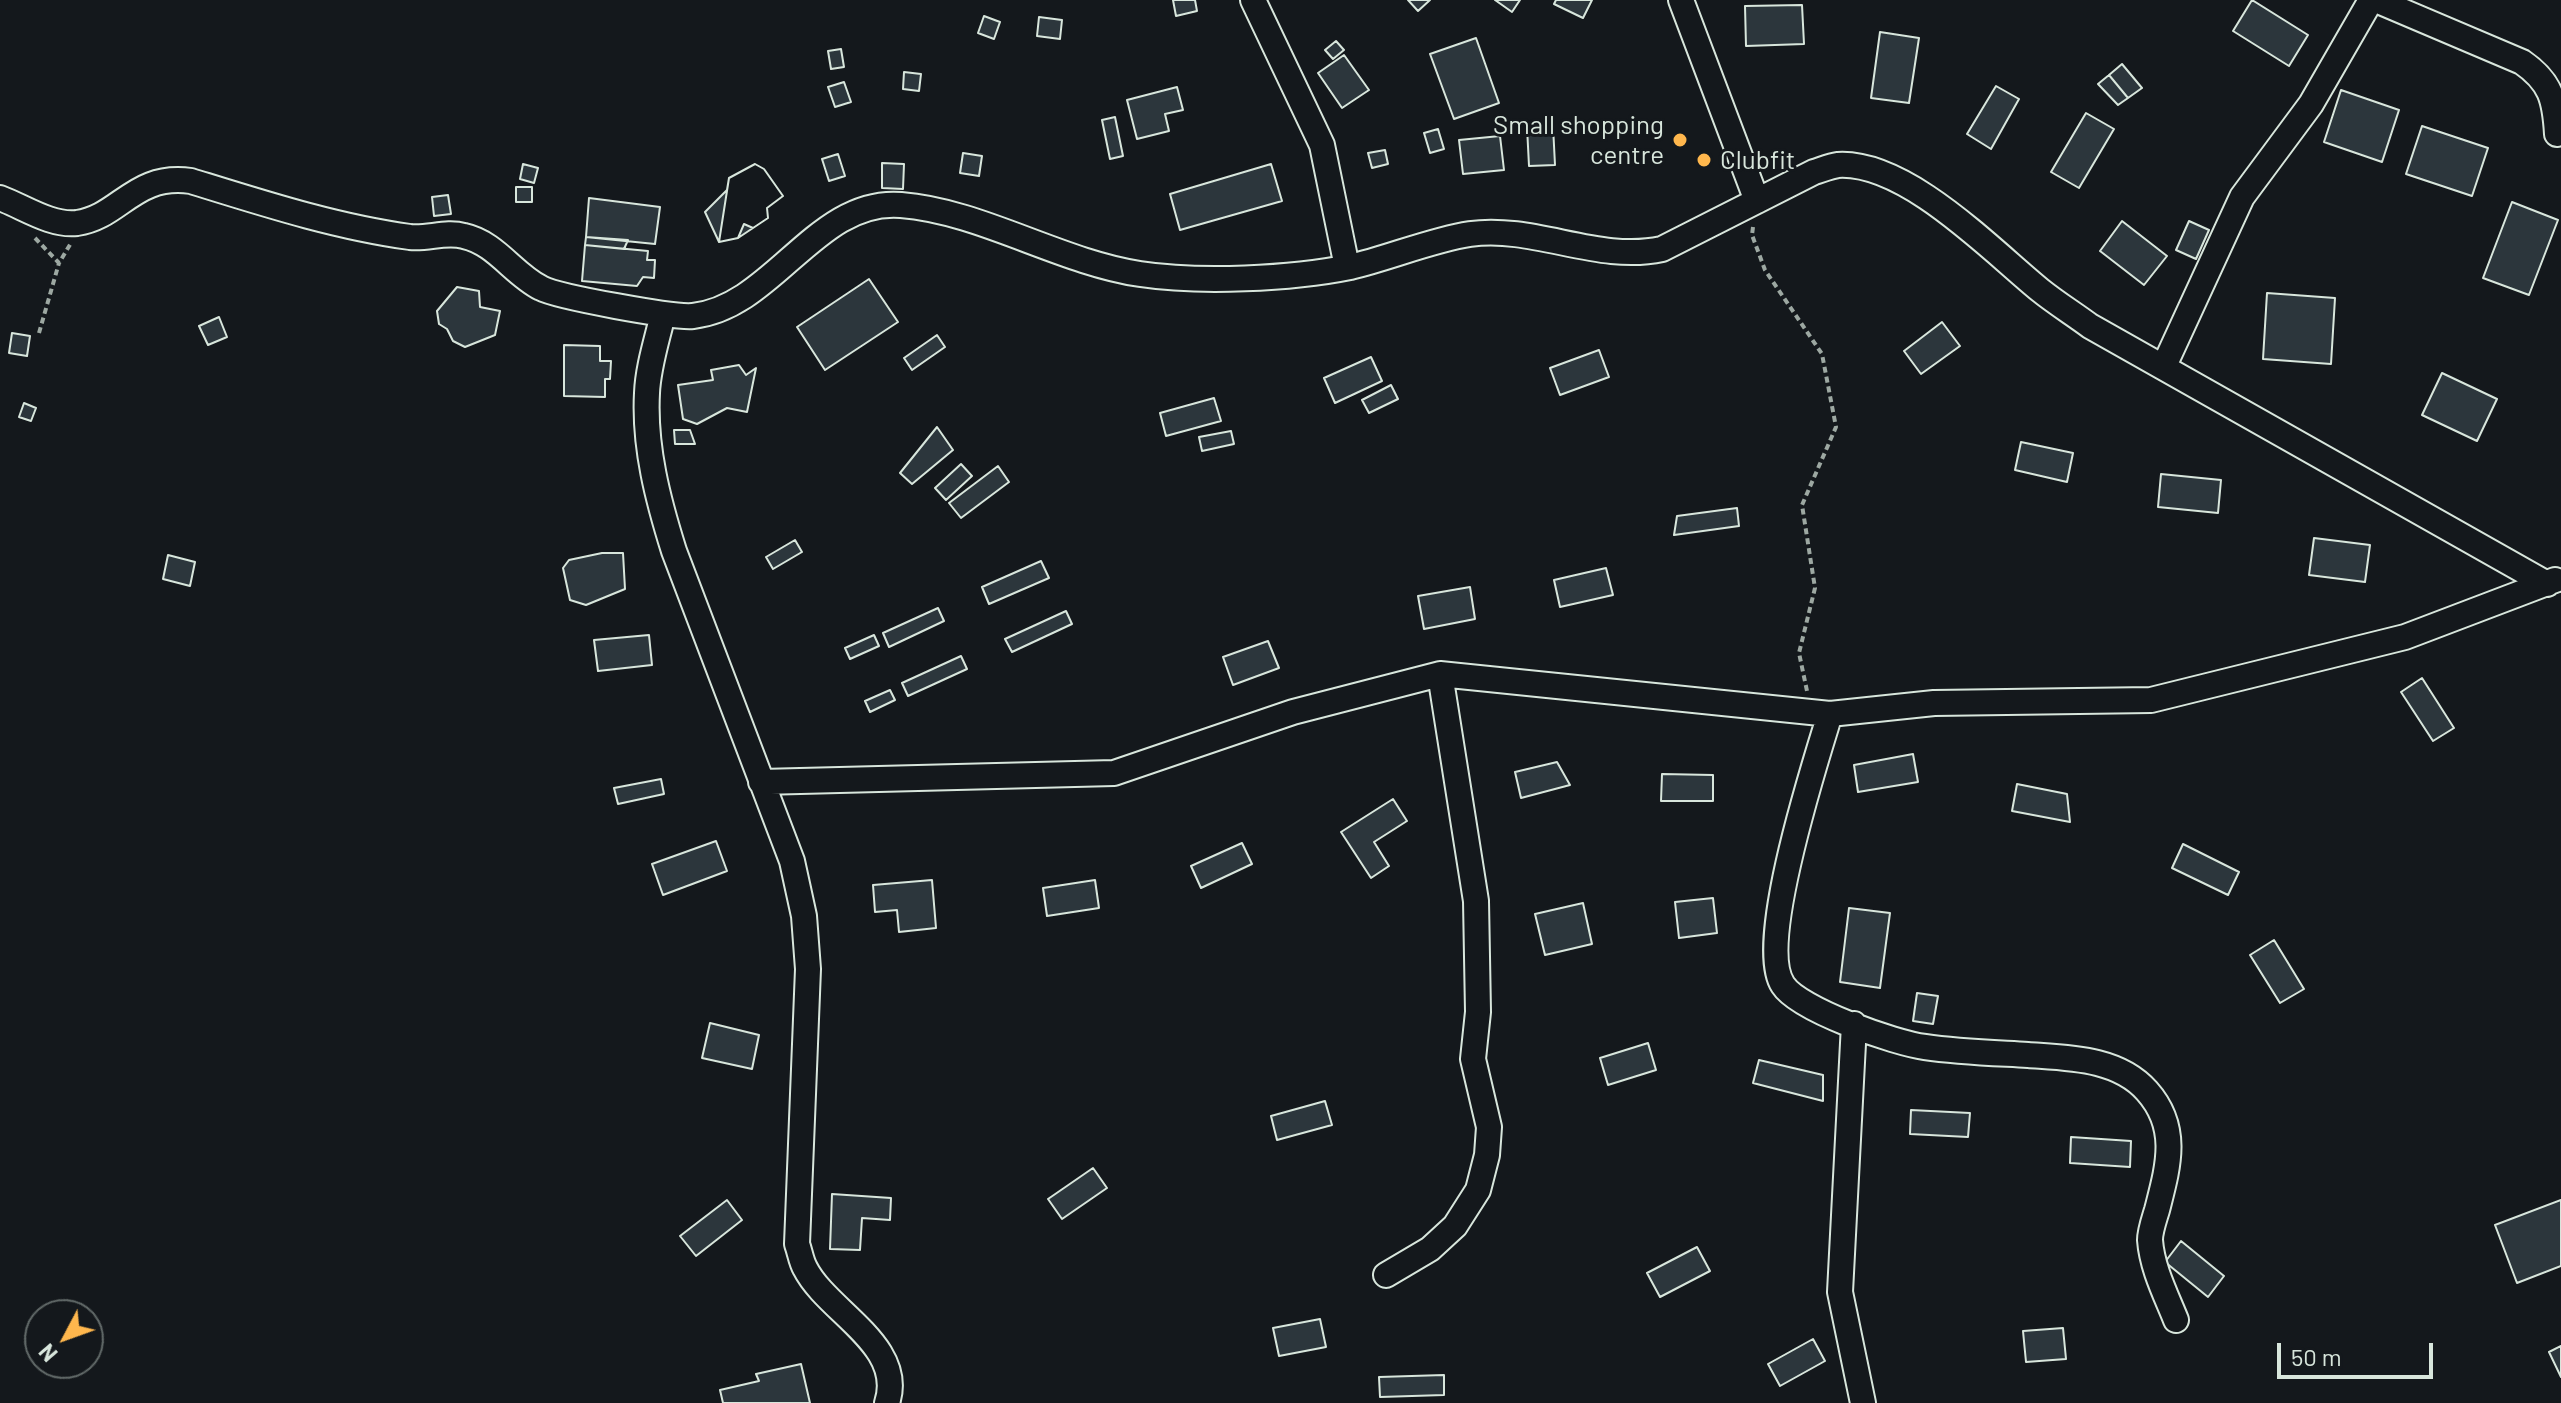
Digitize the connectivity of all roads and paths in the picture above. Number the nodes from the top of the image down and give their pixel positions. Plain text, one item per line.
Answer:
1 (1253, 0) edge
2 (1681, 0) edge
3 (2373, 0) edge
4 (2557, 134) dead end
5 (0, 198) edge
6 (1757, 201) junction
7 (59, 263) dead end
8 (1347, 267) junction
9 (663, 314) junction
10 (39, 333) dead end
11 (2164, 366) junction
12 (2554, 581) edge
13 (1440, 674) junction
14 (1821, 713) junction
15 (761, 782) junction
16 (1854, 1024) junction
17 (1386, 1275) dead end
18 (2176, 1320) dead end
19 (887, 1403) edge
20 (1863, 1403) edge

1 - 8 street
2 - 6 street
3 - 4 street
3 - 11 street
5 - 9 street
6 - 8 street
6 - 11 street
6 - 14 path
7 - 10 path
8 - 9 street
9 - 15 street
11 - 12 street
12 - 14 street
13 - 14 street
13 - 15 street
13 - 17 street
14 - 16 street
15 - 19 street
16 - 18 street
16 - 20 street

